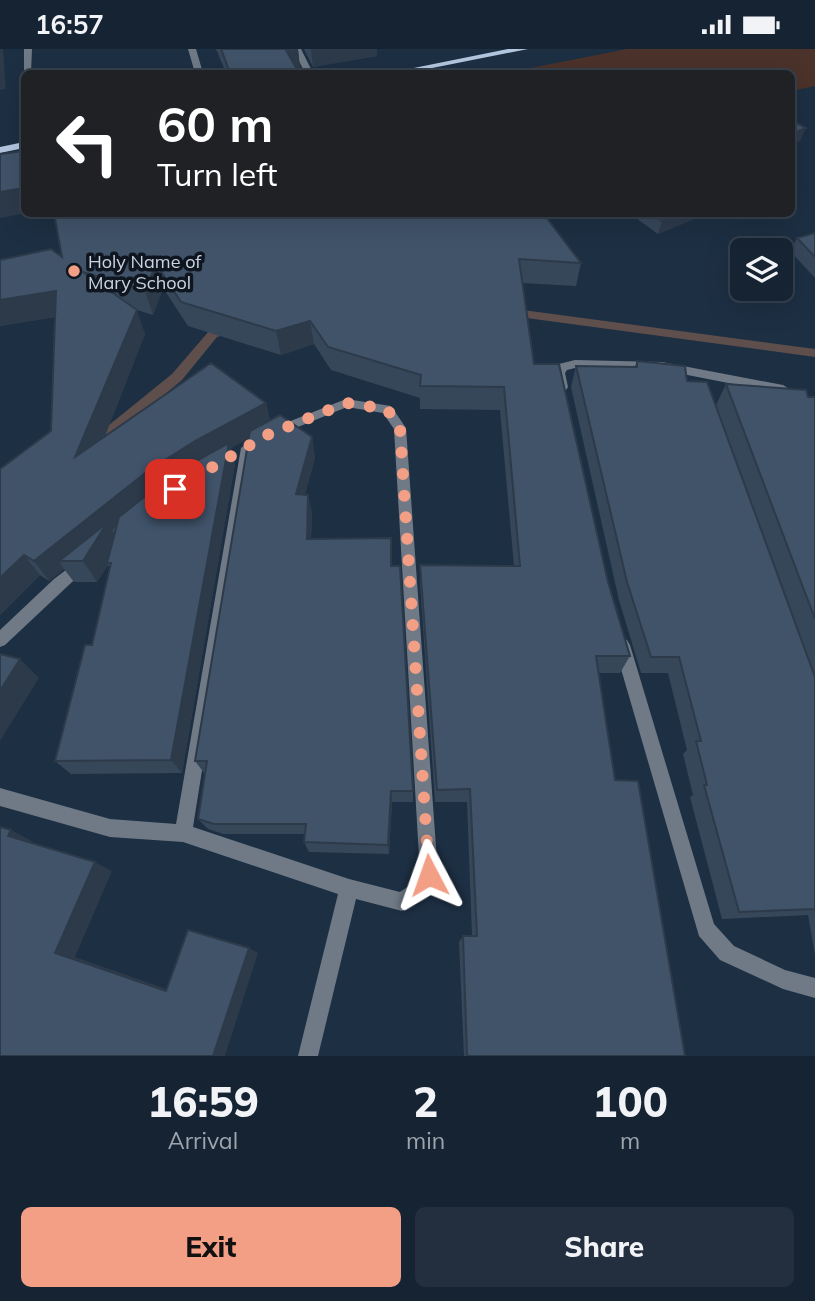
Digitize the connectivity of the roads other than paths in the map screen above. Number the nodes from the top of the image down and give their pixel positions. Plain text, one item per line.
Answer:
1 (28, 49) edge
2 (192, 49) edge
3 (297, 49) edge
4 (523, 49) edge
5 (27, 70) edge
6 (198, 70) edge
7 (308, 70) edge
8 (410, 70) edge
9 (21, 146) edge
10 (0, 150) edge
11 (565, 400) edge
12 (801, 401) edge
13 (90, 557) edge
14 (617, 627) edge
15 (0, 640) edge
16 (0, 797) edge
17 (183, 833) junction
18 (349, 888) junction
19 (815, 988) edge
20 (308, 1056) edge

1 - 5 street
2 - 6 street
3 - 7 street
4 - 8 main road
9 - 10 main road
11 - 12 street
13 - 15 street
14 - 19 street
16 - 17 street
17 - 18 street
17 - 18 street
18 - 20 street

